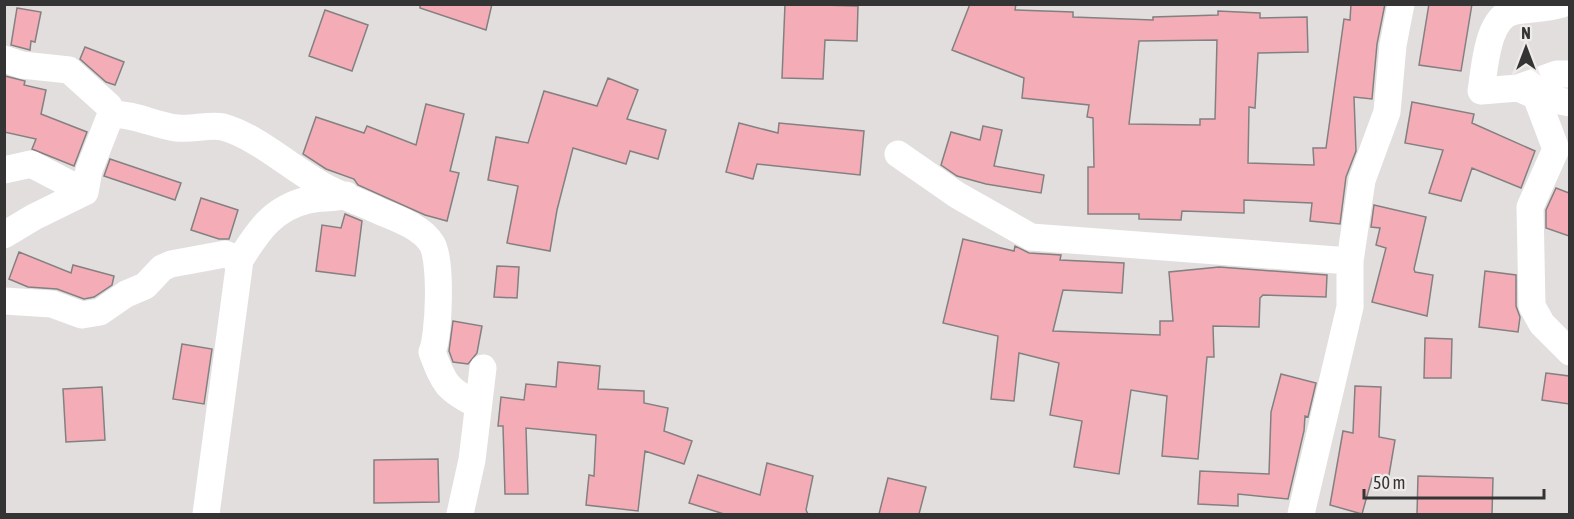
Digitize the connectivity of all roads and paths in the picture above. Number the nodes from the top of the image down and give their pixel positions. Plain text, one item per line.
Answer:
1 (1401, 4) edge
2 (1562, 4) edge
3 (4, 59) edge
4 (1569, 74) edge
5 (1527, 92) junction
6 (1569, 103) edge
7 (111, 114) junction
8 (898, 154) dead end
9 (4, 170) edge
10 (85, 192) junction
11 (346, 195) junction
12 (4, 235) edge
13 (240, 260) junction
14 (1350, 261) junction
15 (4, 301) edge
16 (1569, 352) edge
17 (483, 368) dead end
18 (478, 405) junction
19 (206, 514) edge
20 (460, 514) edge
21 (1301, 514) edge

1 - 14 street
2 - 5 street
3 - 7 street
4 - 5 street
5 - 6 street
5 - 16 street
7 - 10 street
7 - 11 street
8 - 14 street
9 - 10 street
10 - 12 street
11 - 13 street
11 - 18 street
13 - 15 street
13 - 19 street
14 - 21 street
17 - 18 street
18 - 20 street

